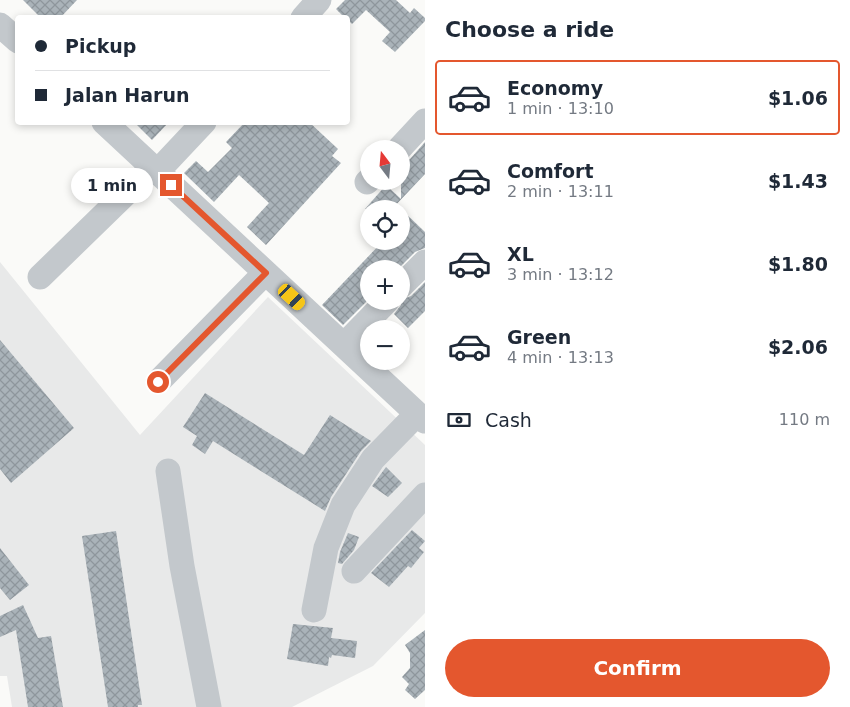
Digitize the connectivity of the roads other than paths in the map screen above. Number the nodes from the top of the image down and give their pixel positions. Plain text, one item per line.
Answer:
1 (319, 0) edge
2 (306, 15) edge
3 (0, 25) edge
4 (15, 38) edge
5 (425, 121) edge
6 (107, 125) edge
7 (201, 125) edge
8 (407, 140) edge
9 (155, 170) junction
10 (425, 262) edge
11 (266, 273) junction
12 (40, 277) dead end
13 (410, 277) edge
14 (378, 310) edge
15 (344, 346) junction
16 (158, 382) dead end
17 (421, 418) edge
18 (168, 471) dead end
19 (425, 495) edge
20 (354, 572) dead end
21 (314, 610) dead end
22 (209, 707) edge

1 - 2 street
3 - 4 street
5 - 8 street
6 - 9 street
7 - 9 street
9 - 11 street
9 - 12 street
10 - 13 street
11 - 15 street
11 - 16 street
14 - 15 street
15 - 17 street
17 - 21 street
18 - 22 street
19 - 20 street

